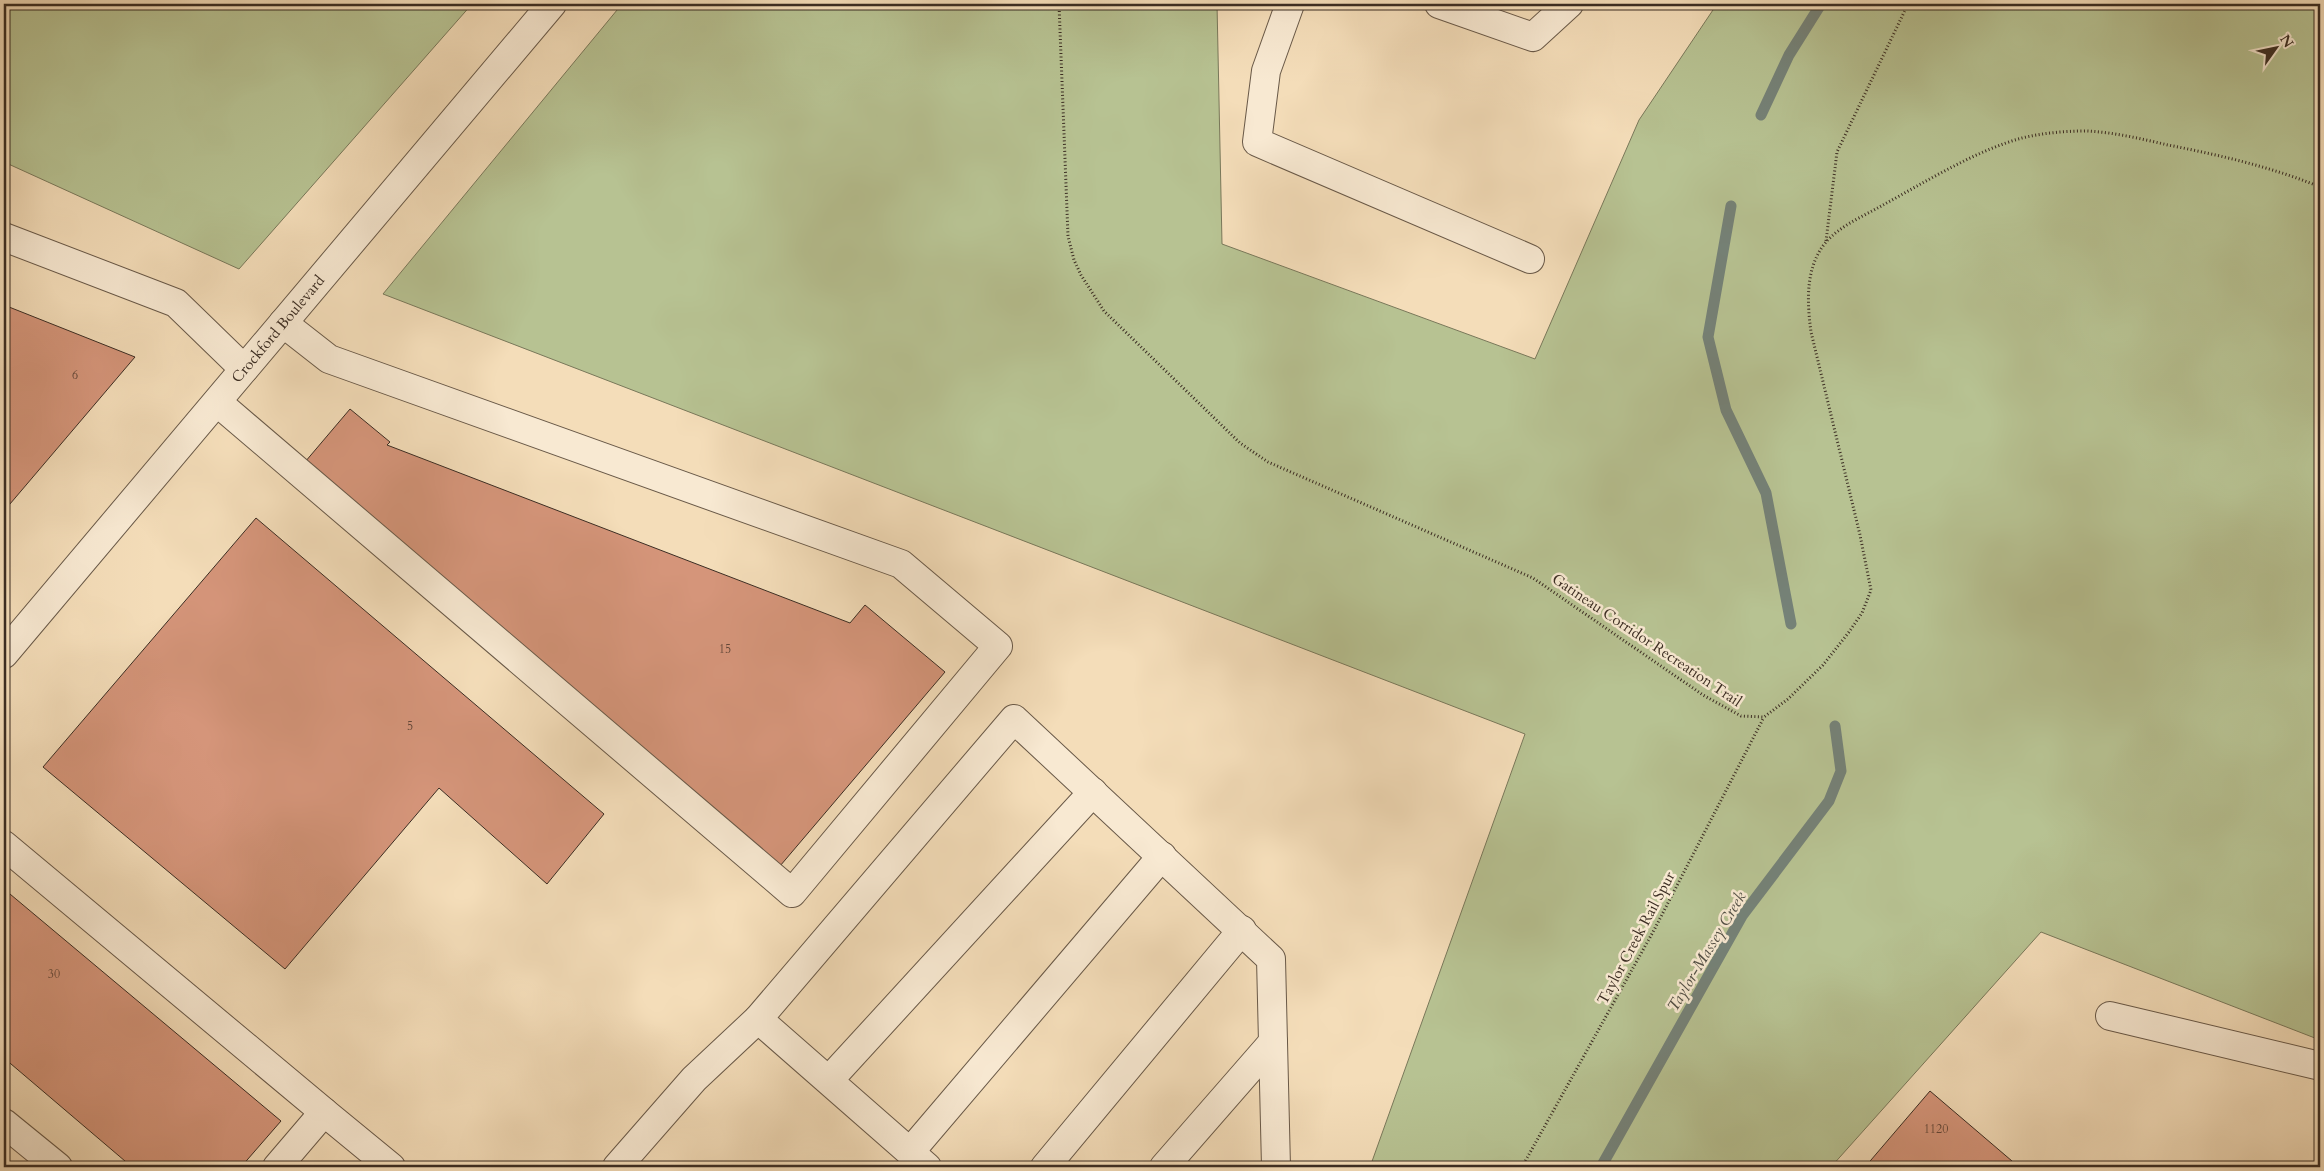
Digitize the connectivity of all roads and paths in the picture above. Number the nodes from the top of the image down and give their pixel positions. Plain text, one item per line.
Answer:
1 (552, 4) edge
2 (1059, 4) edge
3 (1290, 4) edge
4 (1439, 4) edge
5 (1568, 4) edge
6 (1908, 4) edge
7 (2320, 187) edge
8 (4, 237) edge
9 (1826, 242) junction
10 (1530, 258) dead end
11 (283, 323) junction
12 (244, 369) junction
13 (217, 402) junction
14 (4, 654) edge
15 (1764, 717) junction
16 (1093, 792) junction
17 (4, 845) edge
18 (1162, 856) junction
19 (1242, 930) junction
20 (2110, 1016) dead end
21 (758, 1018) junction
22 (1273, 1042) junction
23 (2320, 1066) edge
24 (828, 1080) junction
25 (324, 1112) junction
26 (4, 1123) edge
27 (919, 1160) edge
28 (58, 1167) edge
29 (277, 1167) edge
30 (391, 1167) edge
31 (617, 1167) edge
32 (1045, 1167) edge
33 (1164, 1167) edge
34 (1276, 1167) edge
35 (1522, 1167) edge

1 - 11 street, Crockford Boulevard
2 - 15 path, Gatineau Corridor Recreation Trail
3 - 10 street
4 - 5 street
6 - 9 path
7 - 9 path
8 - 12 street
9 - 15 path
11 - 12 street, Crockford Boulevard
11 - 13 street
12 - 13 street, Crockford Boulevard
13 - 14 street, Crockford Boulevard
15 - 35 path, Taylor Creek Rail Spur
16 - 18 street
16 - 21 street
16 - 24 street
17 - 25 street
18 - 19 street
18 - 27 street
19 - 22 street
19 - 32 street
20 - 23 street
21 - 24 street
21 - 31 street
22 - 33 street
22 - 34 street
24 - 27 street
25 - 29 street
25 - 30 street
26 - 28 street

